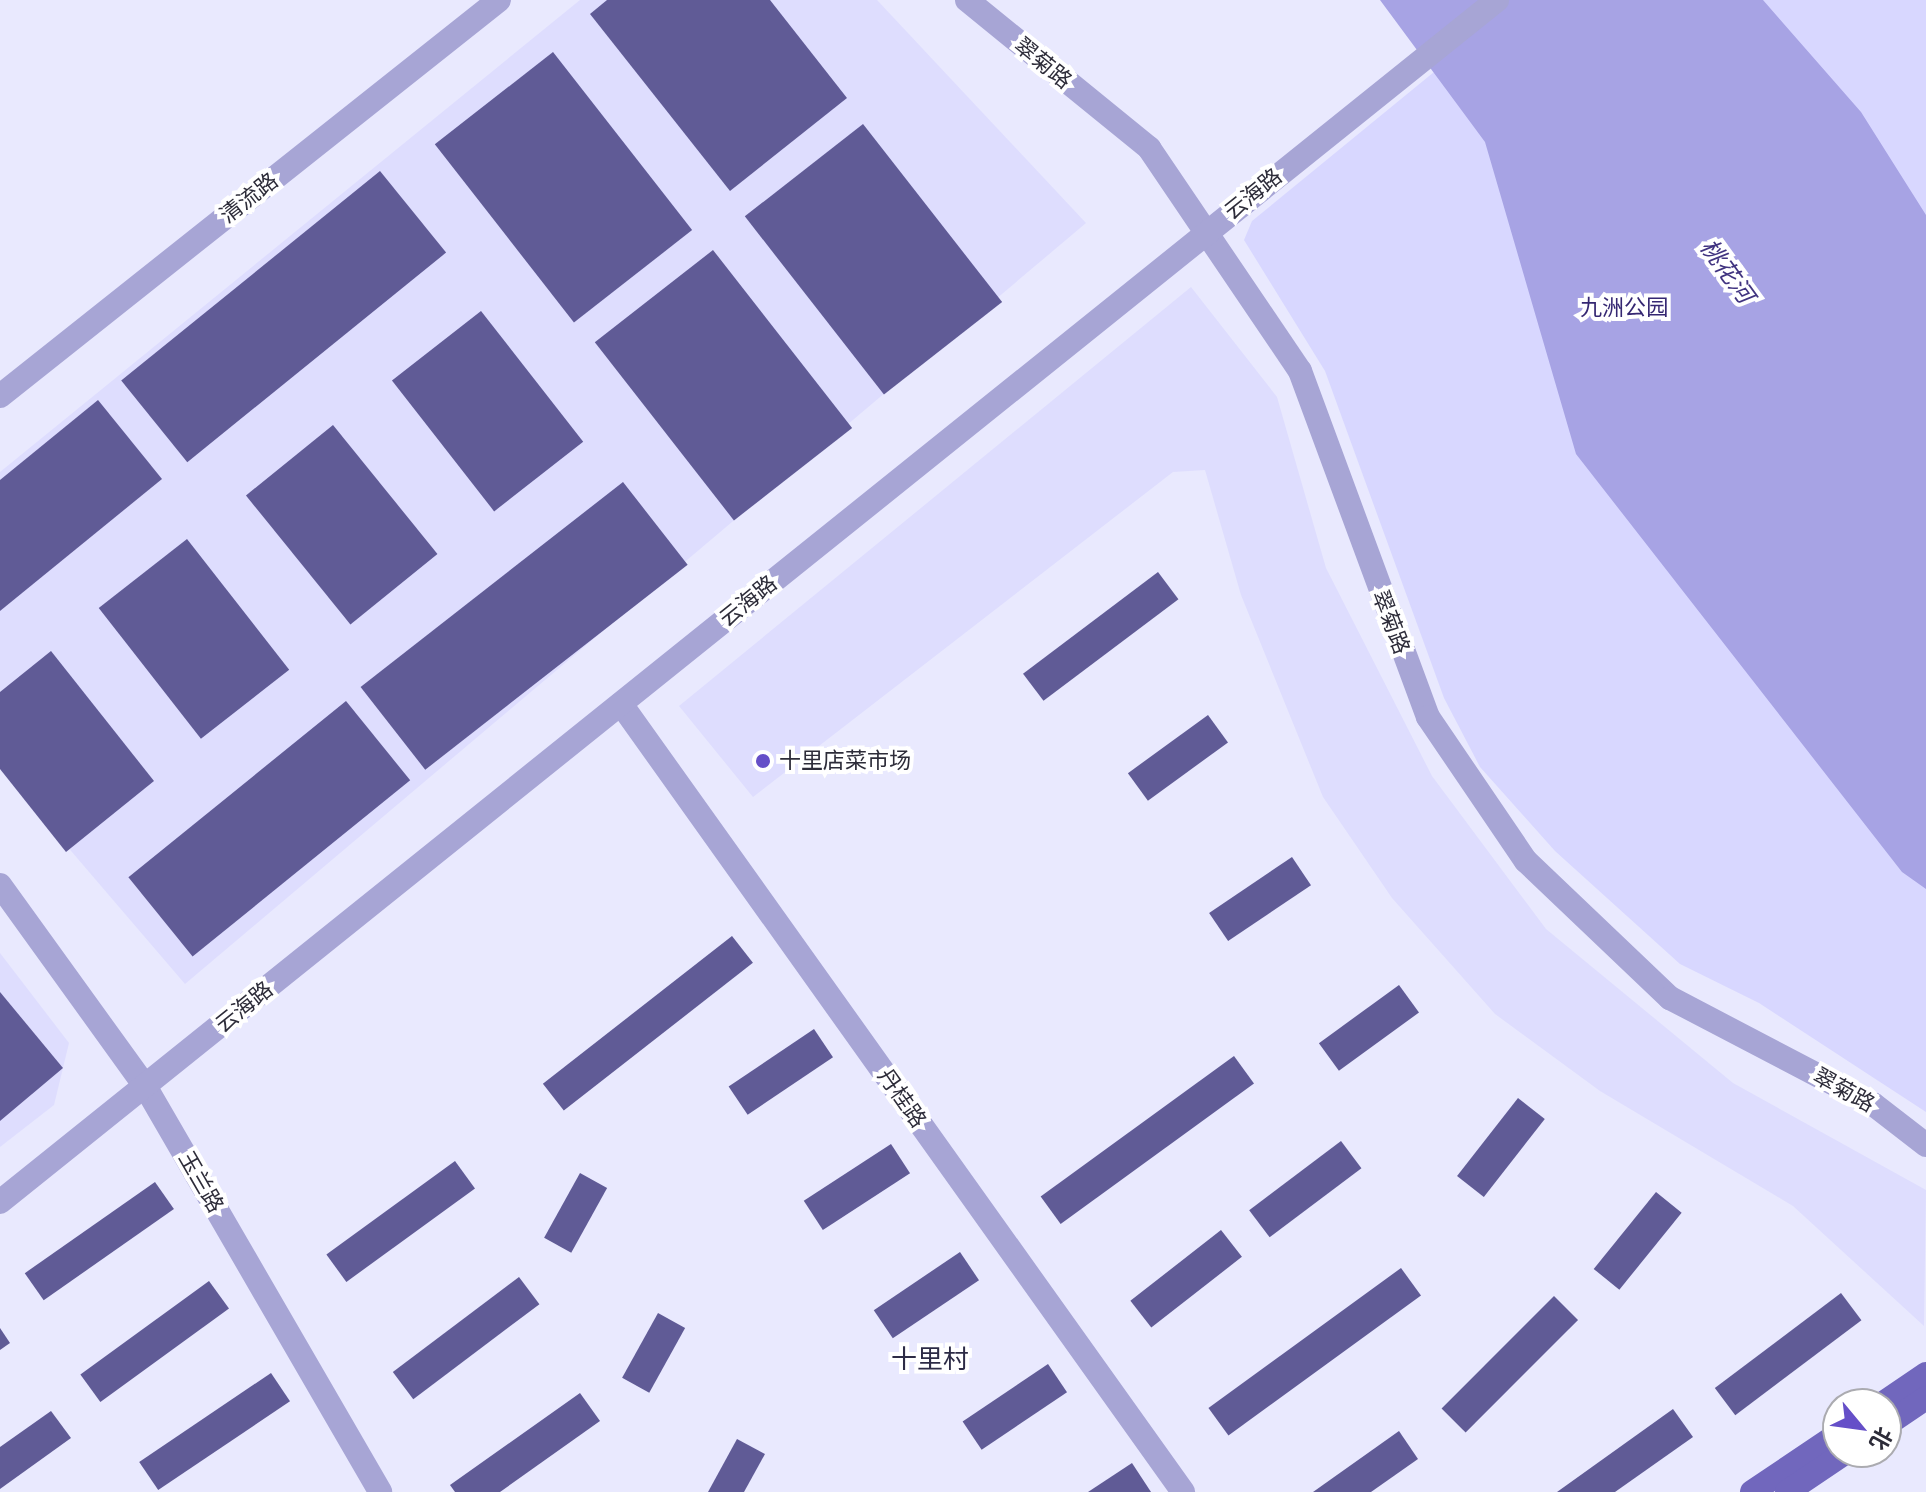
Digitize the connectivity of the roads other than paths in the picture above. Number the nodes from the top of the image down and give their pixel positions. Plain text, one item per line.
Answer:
1 (499, 0) edge
2 (967, 0) edge
3 (1497, 0) edge
4 (1207, 231) junction
5 (0, 396) edge
6 (621, 704) junction
7 (0, 885) edge
8 (145, 1086) junction
9 (1926, 1145) edge
10 (0, 1202) edge
11 (1926, 1374) edge
12 (1902, 1390) edge
13 (1926, 1398) edge
14 (1902, 1414) edge
15 (1822, 1445) edge
16 (1822, 1468) edge
17 (380, 1492) edge
18 (1183, 1492) edge
19 (1752, 1492) edge
20 (1787, 1492) edge

1 - 5 street, 清流路
2 - 4 street, 翠菊路
3 - 4 street, 云海路
4 - 6 street, 云海路
4 - 9 street, 翠菊路
6 - 8 street, 云海路
6 - 18 street, 丹桂路
7 - 8 street, 玉兰路
8 - 10 street, 云海路
8 - 17 street, 玉兰路
11 - 12 main road
13 - 14 main road
15 - 19 main road
16 - 20 main road

